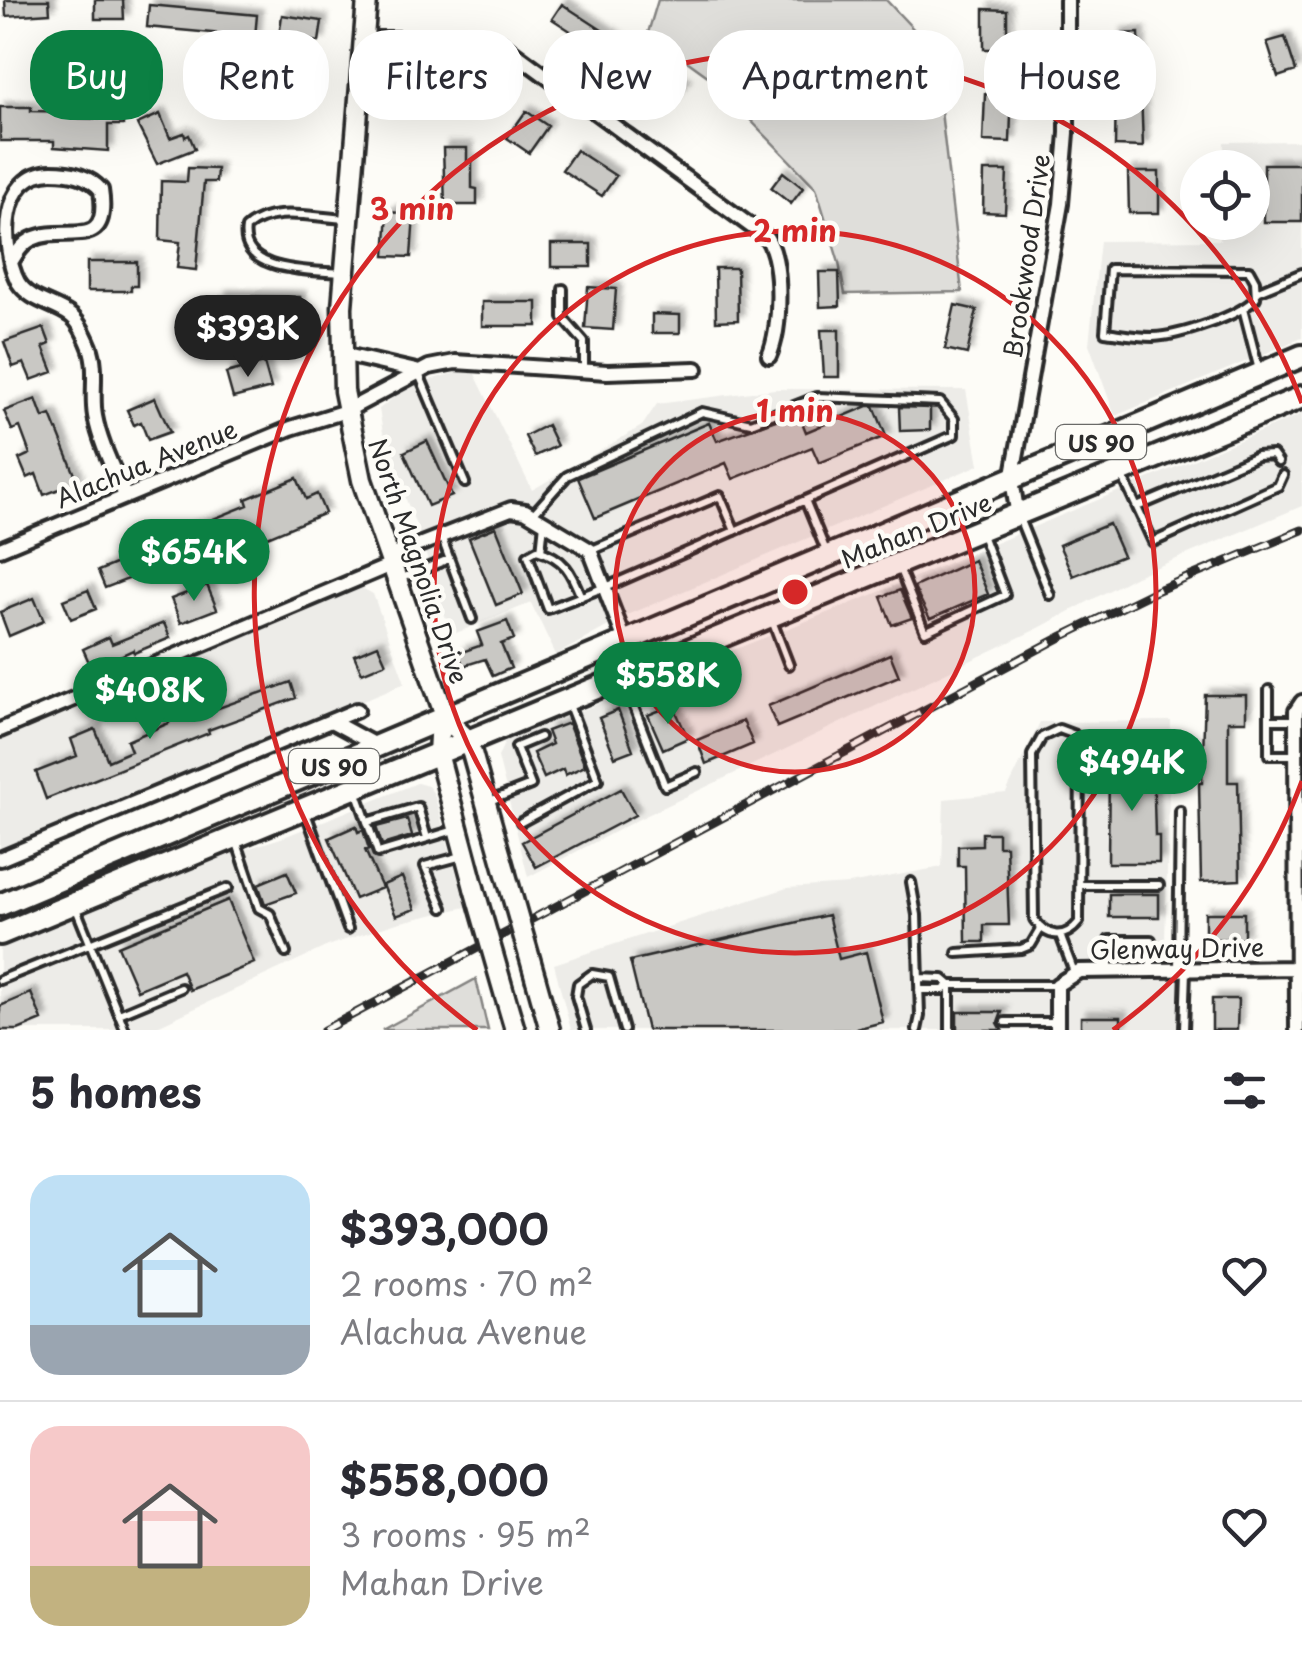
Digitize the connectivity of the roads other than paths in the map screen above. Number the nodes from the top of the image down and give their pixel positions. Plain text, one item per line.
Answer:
1 (366, 0) edge
2 (1067, 0) edge
3 (364, 30) edge
4 (523, 59) edge
5 (357, 120) edge
6 (349, 218) junction
7 (10, 262) junction
8 (344, 273) junction
9 (1302, 273) edge
10 (562, 289) dead end
11 (1256, 292) junction
12 (1244, 308) junction
13 (342, 354) junction
14 (769, 356) dead end
15 (1302, 356) edge
16 (696, 369) dead end
17 (584, 370) junction
18 (418, 372) junction
19 (1260, 374) junction
20 (1302, 397) edge
21 (346, 411) junction
22 (1268, 411) junction
23 (1278, 462) dead end
24 (1121, 474) junction
25 (1283, 475) dead end
26 (1012, 480) junction
27 (466, 483) dead end
28 (125, 496) junction
29 (805, 500) junction
30 (1137, 508) junction
31 (1018, 516) junction
32 (538, 518) junction
33 (735, 531) junction
34 (981, 531) junction
35 (440, 536) junction
36 (0, 549) edge
37 (590, 550) junction
38 (541, 551) junction
39 (829, 557) junction
40 (449, 560) junction
41 (898, 565) junction
42 (392, 567) junction
43 (606, 587) junction
44 (842, 588) junction
45 (1050, 595) dead end
46 (581, 597) junction
47 (770, 617) junction
48 (472, 619) dead end
49 (626, 643) junction
50 (790, 666) dead end
51 (623, 678) junction
52 (1269, 690) dead end
53 (567, 701) junction
54 (1302, 702) edge
55 (357, 710) dead end
56 (446, 719) junction
57 (1269, 720) junction
58 (1296, 720) junction
59 (331, 722) junction
60 (516, 722) junction
61 (0, 730) edge
62 (540, 737) dead end
63 (467, 742) junction
64 (525, 743) junction
65 (379, 747) junction
66 (438, 753) junction
67 (1296, 755) junction
68 (697, 772) dead end
69 (354, 787) junction
70 (486, 802) junction
71 (304, 808) junction
72 (1180, 811) dead end
73 (367, 822) junction
74 (521, 822) dead end
75 (458, 829) junction
76 (234, 837) junction
77 (427, 838) junction
78 (466, 855) junction
79 (0, 859) edge
80 (94, 866) junction
81 (911, 882) dead end
82 (1080, 885) junction
83 (1159, 885) dead end
84 (228, 888) dead end
85 (74, 903) junction
86 (0, 905) edge
87 (443, 908) dead end
88 (1041, 928) junction
89 (348, 930) dead end
90 (0, 934) edge
91 (1060, 936) junction
92 (91, 944) junction
93 (286, 953) dead end
94 (957, 954) dead end
95 (1299, 968) edge
96 (1109, 969) junction
97 (1151, 969) junction
98 (1182, 969) junction
99 (1075, 973) junction
100 (919, 978) junction
101 (0, 980) edge
102 (950, 985) junction
103 (1057, 985) junction
104 (181, 988) dead end
105 (919, 990) junction
106 (119, 1014) junction
107 (1004, 1022) dead end
108 (1057, 1026) edge
109 (126, 1030) edge
110 (514, 1030) edge
111 (550, 1030) edge
112 (586, 1030) edge
113 (624, 1030) edge
114 (917, 1030) edge
115 (950, 1030) edge
116 (1184, 1030) edge
117 (1297, 1030) edge

1 - 3 main road, North Magnolia Drive
2 - 26 street, Brookwood Drive
4 - 14 street
5 - 6 main road, North Magnolia Drive
6 - 8 main road, North Magnolia Drive
6 - 8 lane
7 - 7 street
7 - 28 street
8 - 13 main road, North Magnolia Drive
9 - 11 lane
10 - 17 lane
11 - 12 lane
11 - 12 lane
12 - 19 lane
13 - 18 street, Alachua Avenue
13 - 21 main road, North Magnolia Drive
15 - 19 main road, Mahan Drive / US 90
16 - 17 street, Alachua Avenue
17 - 18 street, Alachua Avenue
18 - 21 street, Alachua Avenue
18 - 27 lane
19 - 22 main road
19 - 26 main road, Mahan Drive / US 90
20 - 22 main road, Mahan Drive / US 90
21 - 28 street, Alachua Avenue
21 - 42 main road, North Magnolia Drive
22 - 24 main road, Mahan Drive / US 90
23 - 30 lane
24 - 30 lane
24 - 31 main road, Mahan Drive / US 90
25 - 30 lane
26 - 31 street, Brookwood Drive
26 - 39 main road, Mahan Drive / US 90
28 - 36 street, Alachua Avenue
29 - 32 lane
29 - 33 lane
29 - 39 lane
31 - 34 main road, Mahan Drive / US 90
31 - 45 lane
32 - 35 street
32 - 37 street
32 - 38 lane
33 - 37 lane
33 - 43 lane
34 - 41 main road, Mahan Drive / US 90
34 - 41 lane
35 - 40 lane
35 - 42 street
37 - 43 street
38 - 46 lane
38 - 46 lane
39 - 44 main road
39 - 49 main road, Mahan Drive / US 90
40 - 42 lane
40 - 48 lane
41 - 44 main road, Mahan Drive / US 90
42 - 56 main road, North Magnolia Drive
42 - 61 street
43 - 46 lane
43 - 49 street
44 - 47 main road, Mahan Drive / US 90
47 - 50 lane
47 - 51 main road, Mahan Drive / US 90
49 - 56 main road, Mahan Drive / US 90
51 - 53 main road, Mahan Drive / US 90
51 - 68 lane
52 - 57 lane
53 - 60 main road, Mahan Drive / US 90
53 - 74 lane
54 - 58 street
55 - 59 street
56 - 63 main road, North Magnolia Drive
56 - 65 main road, US 90
56 - 66 main road, North Magnolia Drive
57 - 58 lane
57 - 67 lane
58 - 67 street
59 - 65 street
59 - 79 street
60 - 63 main road, Mahan Drive / US 90
60 - 64 lane
62 - 64 lane
63 - 66 main road, Mahan Drive / US 90
63 - 70 main road, North Magnolia Drive
64 - 70 lane
65 - 80 main road, US 90
66 - 69 main road, US 90
66 - 75 main road, North Magnolia Drive
67 - 95 street
69 - 71 main road, US 90
69 - 73 lane
70 - 111 main road, North Magnolia Drive, bridge
71 - 76 main road, US 90
71 - 89 lane
72 - 98 lane
73 - 77 lane
73 - 77 lane
75 - 77 lane
75 - 78 main road, North Magnolia Drive
76 - 85 main road, US 90
76 - 93 lane
78 - 87 lane
78 - 110 main road, North Magnolia Drive, bridge
80 - 85 main road
80 - 86 main road, US 90
81 - 100 lane
82 - 83 lane
82 - 88 lane
82 - 91 lane
84 - 92 lane
85 - 90 main road, US 90
85 - 92 lane
88 - 91 lane
88 - 94 lane
91 - 99 lane
92 - 101 lane
92 - 106 lane
95 - 98 street, Glenway Drive
95 - 117 street
96 - 97 street, Glenway Drive
96 - 97 lane
96 - 99 street, Glenway Drive
97 - 98 street, Glenway Drive
98 - 116 lane
99 - 103 street, Glenway Drive
100 - 102 lane
100 - 105 lane
102 - 103 lane
102 - 105 lane
102 - 115 lane
103 - 108 street
104 - 106 lane
105 - 114 lane
106 - 109 lane
107 - 108 lane
112 - 113 lane

